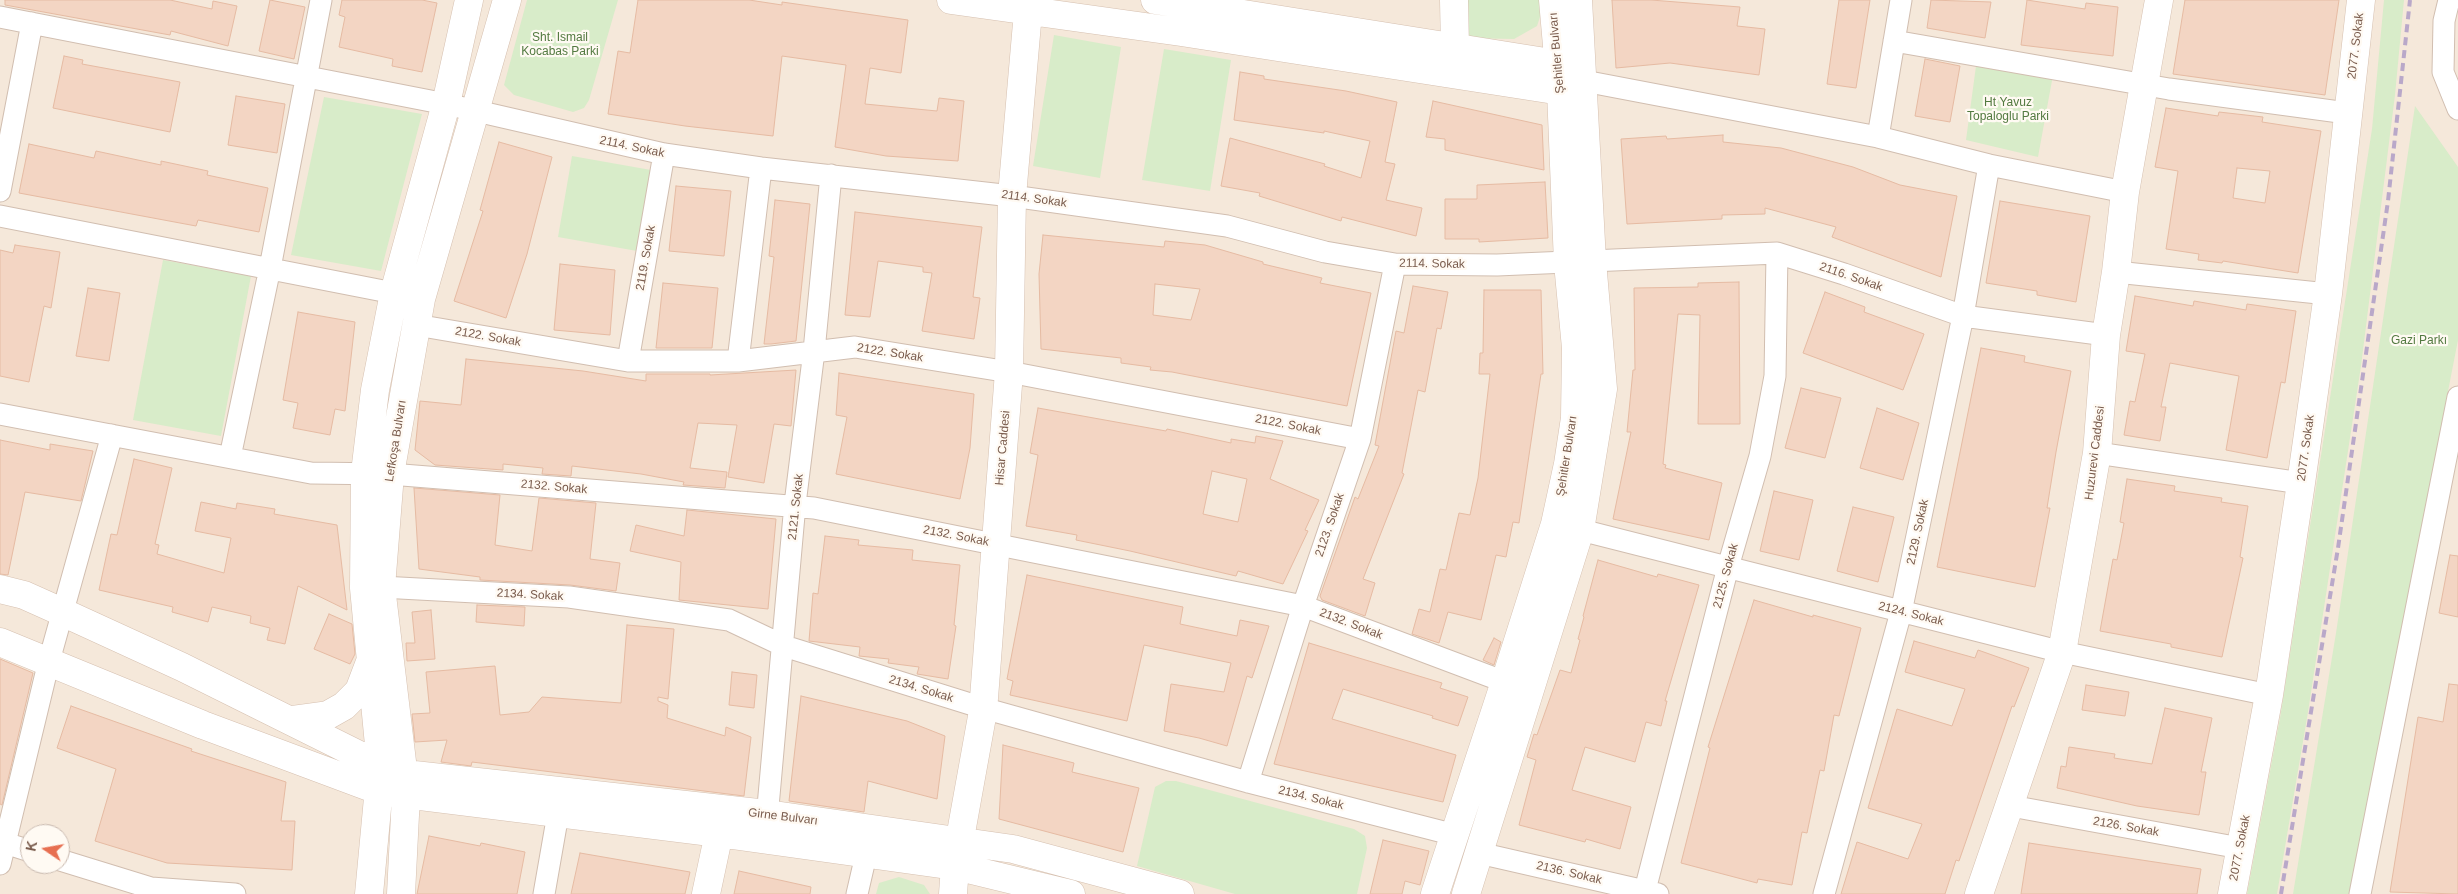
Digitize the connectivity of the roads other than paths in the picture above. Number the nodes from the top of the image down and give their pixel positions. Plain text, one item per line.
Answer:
1 (321, 0) edge
2 (470, 0) edge
3 (507, 0) edge
4 (952, 0) edge
5 (1156, 0) edge
6 (1454, 0) edge
7 (1553, 0) edge
8 (1578, 0) edge
9 (1901, 0) edge
10 (2159, 0) edge
11 (2361, 0) edge
12 (2449, 0) edge
13 (1029, 5) edge
14 (1246, 7) edge
15 (0, 17) edge
16 (32, 23) junction
17 (1894, 41) junction
18 (1453, 61) junction
19 (1558, 64) junction
20 (308, 76) junction
21 (2144, 84) junction
22 (1572, 86) junction
23 (446, 104) junction
24 (2458, 109) edge
25 (476, 113) junction
26 (2347, 113) junction
27 (1878, 137) junction
28 (664, 154) junction
29 (1989, 165) junction
30 (761, 168) junction
31 (831, 175) junction
32 (0, 190) edge
33 (2125, 192) junction
34 (1012, 196) junction
35 (0, 216) edge
36 (1776, 253) junction
37 (1580, 262) junction
38 (1395, 264) junction
39 (270, 268) junction
40 (2116, 272) junction
41 (394, 293) junction
42 (2328, 294) junction
43 (418, 312) junction
44 (1963, 316) junction
45 (2106, 335) junction
46 (814, 351) junction
47 (628, 361) junction
48 (738, 361) junction
49 (1009, 372) junction
50 (2458, 397) edge
51 (0, 414) edge
52 (112, 435) junction
53 (1360, 439) junction
54 (2097, 453) junction
55 (230, 457) junction
56 (378, 474) junction
57 (2302, 483) junction
58 (796, 506) junction
59 (1567, 527) junction
60 (995, 544) junction
61 (1728, 567) junction
62 (381, 587) junction
63 (0, 589) edge
64 (1303, 606) junction
65 (62, 612) junction
66 (1901, 612) junction
67 (0, 642) edge
68 (784, 646) junction
69 (2062, 652) junction
70 (49, 661) junction
71 (371, 661) junction
72 (1505, 682) junction
73 (2269, 695) junction
74 (983, 708) junction
75 (290, 720) junction
76 (393, 781) junction
77 (1248, 782) junction
78 (2011, 806) junction
79 (558, 814) junction
80 (766, 827) junction
81 (719, 833) junction
82 (1455, 835) junction
83 (5, 843) junction
84 (20, 848) edge
85 (2240, 848) junction
86 (1479, 853) junction
87 (958, 854) junction
88 (866, 855) junction
89 (70, 863) edge
90 (0, 864) edge
91 (151, 891) edge
92 (1649, 893) edge
93 (235, 894) edge
94 (369, 894) edge
95 (401, 894) edge
96 (544, 894) edge
97 (706, 894) edge
98 (857, 894) edge
99 (953, 894) edge
100 (1071, 894) edge
101 (1180, 894) edge
102 (1435, 894) edge
103 (1466, 894) edge
104 (1824, 894) edge
105 (1979, 894) edge
106 (2232, 894) edge
107 (2360, 894) edge

1 - 20 street
2 - 23 main road, Lefkoşa Bulvarı
3 - 25 main road, Lefkoşa Bulvarı
4 - 13 main road
5 - 14 main road
6 - 18 main road
7 - 19 main road, Şehitler Bulvarı
8 - 22 main road, Şehitler Bulvarı
9 - 17 street
10 - 21 main road, Huzurevi Caddesi
11 - 26 main road, 2077. Sokak
12 - 24 street
13 - 18 main road
13 - 34 main road, Hisar Caddesi
14 - 18 main road
15 - 16 street, 2114. Sokak
16 - 20 street, 2114. Sokak
16 - 32 street
17 - 21 street
17 - 27 street
18 - 19 main road
18 - 22 main road
19 - 22 main road, Şehitler Bulvarı
20 - 23 street, 2114. Sokak
20 - 39 street
21 - 26 street
21 - 33 main road, Huzurevi Caddesi
22 - 27 street
22 - 37 main road, Şehitler Bulvarı
23 - 25 street, 2114. Sokak
23 - 41 main road, Lefkoşa Bulvarı
25 - 28 street, 2114. Sokak
25 - 43 main road, Lefkoşa Bulvarı
26 - 42 main road, 2077. Sokak
27 - 29 street
28 - 30 street, 2114. Sokak
28 - 47 street, 2119. Sokak
29 - 33 street
29 - 44 street, 2129. Sokak
30 - 31 street, 2114. Sokak
30 - 48 street
31 - 34 street, 2114. Sokak
31 - 46 street, 2121. Sokak
33 - 40 main road, Huzurevi Caddesi
34 - 38 street, 2114. Sokak
34 - 49 main road, Hisar Caddesi
35 - 39 street, 2122. Sokak
36 - 37 street, 2116. Sokak
36 - 44 street, 2116. Sokak
36 - 61 street, 2125. Sokak
37 - 38 street, 2114. Sokak
37 - 59 main road, Şehitler Bulvarı
38 - 53 street, 2123. Sokak
39 - 41 street, 2122. Sokak
39 - 55 street
40 - 42 street
40 - 45 main road, Huzurevi Caddesi
41 - 43 street, 2122. Sokak
41 - 56 main road, Lefkoşa Bulvarı
42 - 57 main road, 2077. Sokak
43 - 47 street, 2122. Sokak
43 - 56 main road, Lefkoşa Bulvarı
44 - 45 street, 2116. Sokak
44 - 66 street, 2129. Sokak
45 - 54 main road, Huzurevi Caddesi
46 - 48 street, 2122. Sokak
46 - 49 street, 2122. Sokak
46 - 58 street, 2121. Sokak
47 - 48 street, 2122. Sokak
49 - 53 street, 2122. Sokak
49 - 60 main road, Hisar Caddesi
50 - 107 street
51 - 52 street, 2132. Sokak
52 - 55 street, 2132. Sokak
52 - 65 street
53 - 64 street, 2123. Sokak
54 - 57 street
54 - 69 main road, Huzurevi Caddesi
55 - 56 street, 2132. Sokak
56 - 58 street, 2132. Sokak
56 - 62 main road, Lefkoşa Bulvarı
56 - 71 main road, Lefkoşa Bulvarı
57 - 73 main road, 2077. Sokak
58 - 60 street, 2132. Sokak
58 - 68 street, 2121. Sokak
59 - 61 street, 2124. Sokak
59 - 72 main road, Şehitler Bulvarı
59 - 86 main road, Şehitler Bulvarı
60 - 64 street, 2132. Sokak
60 - 74 main road, Hisar Caddesi
61 - 66 street, 2124. Sokak
61 - 92 street, 2125. Sokak
62 - 68 street, 2134. Sokak
62 - 76 main road, Lefkoşa Bulvarı
63 - 65 main road
64 - 72 street, 2132. Sokak
64 - 77 street, 2123. Sokak
65 - 70 street
65 - 75 main road
66 - 69 street, 2124. Sokak
66 - 104 street, 2129. Sokak
67 - 70 main road
68 - 74 street, 2134. Sokak
68 - 80 street, 2121. Sokak
69 - 73 street, 2124. Sokak
69 - 78 main road, Huzurevi Caddesi
70 - 76 main road
70 - 83 street
71 - 75 main road
71 - 76 main road, Lefkoşa Bulvarı
72 - 82 main road, Şehitler Bulvarı
73 - 85 main road, 2077. Sokak
74 - 77 street, 2134. Sokak
74 - 87 main road, Hisar Caddesi
75 - 76 main road
76 - 79 main road, Girne Bulvarı
76 - 80 main road, Girne Bulvarı
76 - 94 main road, Lefkoşa Bulvarı
76 - 95 main road, Lefkoşa Bulvarı
77 - 82 street, 2134. Sokak
78 - 85 street, 2126. Sokak
78 - 105 main road, Huzurevi Caddesi
79 - 81 main road, Girne Bulvarı
79 - 96 street
80 - 81 main road, Girne Bulvarı
80 - 87 main road, Girne Bulvarı
80 - 88 main road, Girne Bulvarı
81 - 97 main road
82 - 102 main road, Şehitler Bulvarı
83 - 84 street
83 - 90 street
85 - 106 main road, 2077. Sokak
86 - 92 street, 2136. Sokak
86 - 103 main road, Şehitler Bulvarı
87 - 88 main road, Girne Bulvarı
87 - 99 main road, Hisar Caddesi
87 - 100 main road, Girne Bulvarı
87 - 101 main road, Girne Bulvarı
88 - 98 street
89 - 91 street
91 - 93 street

